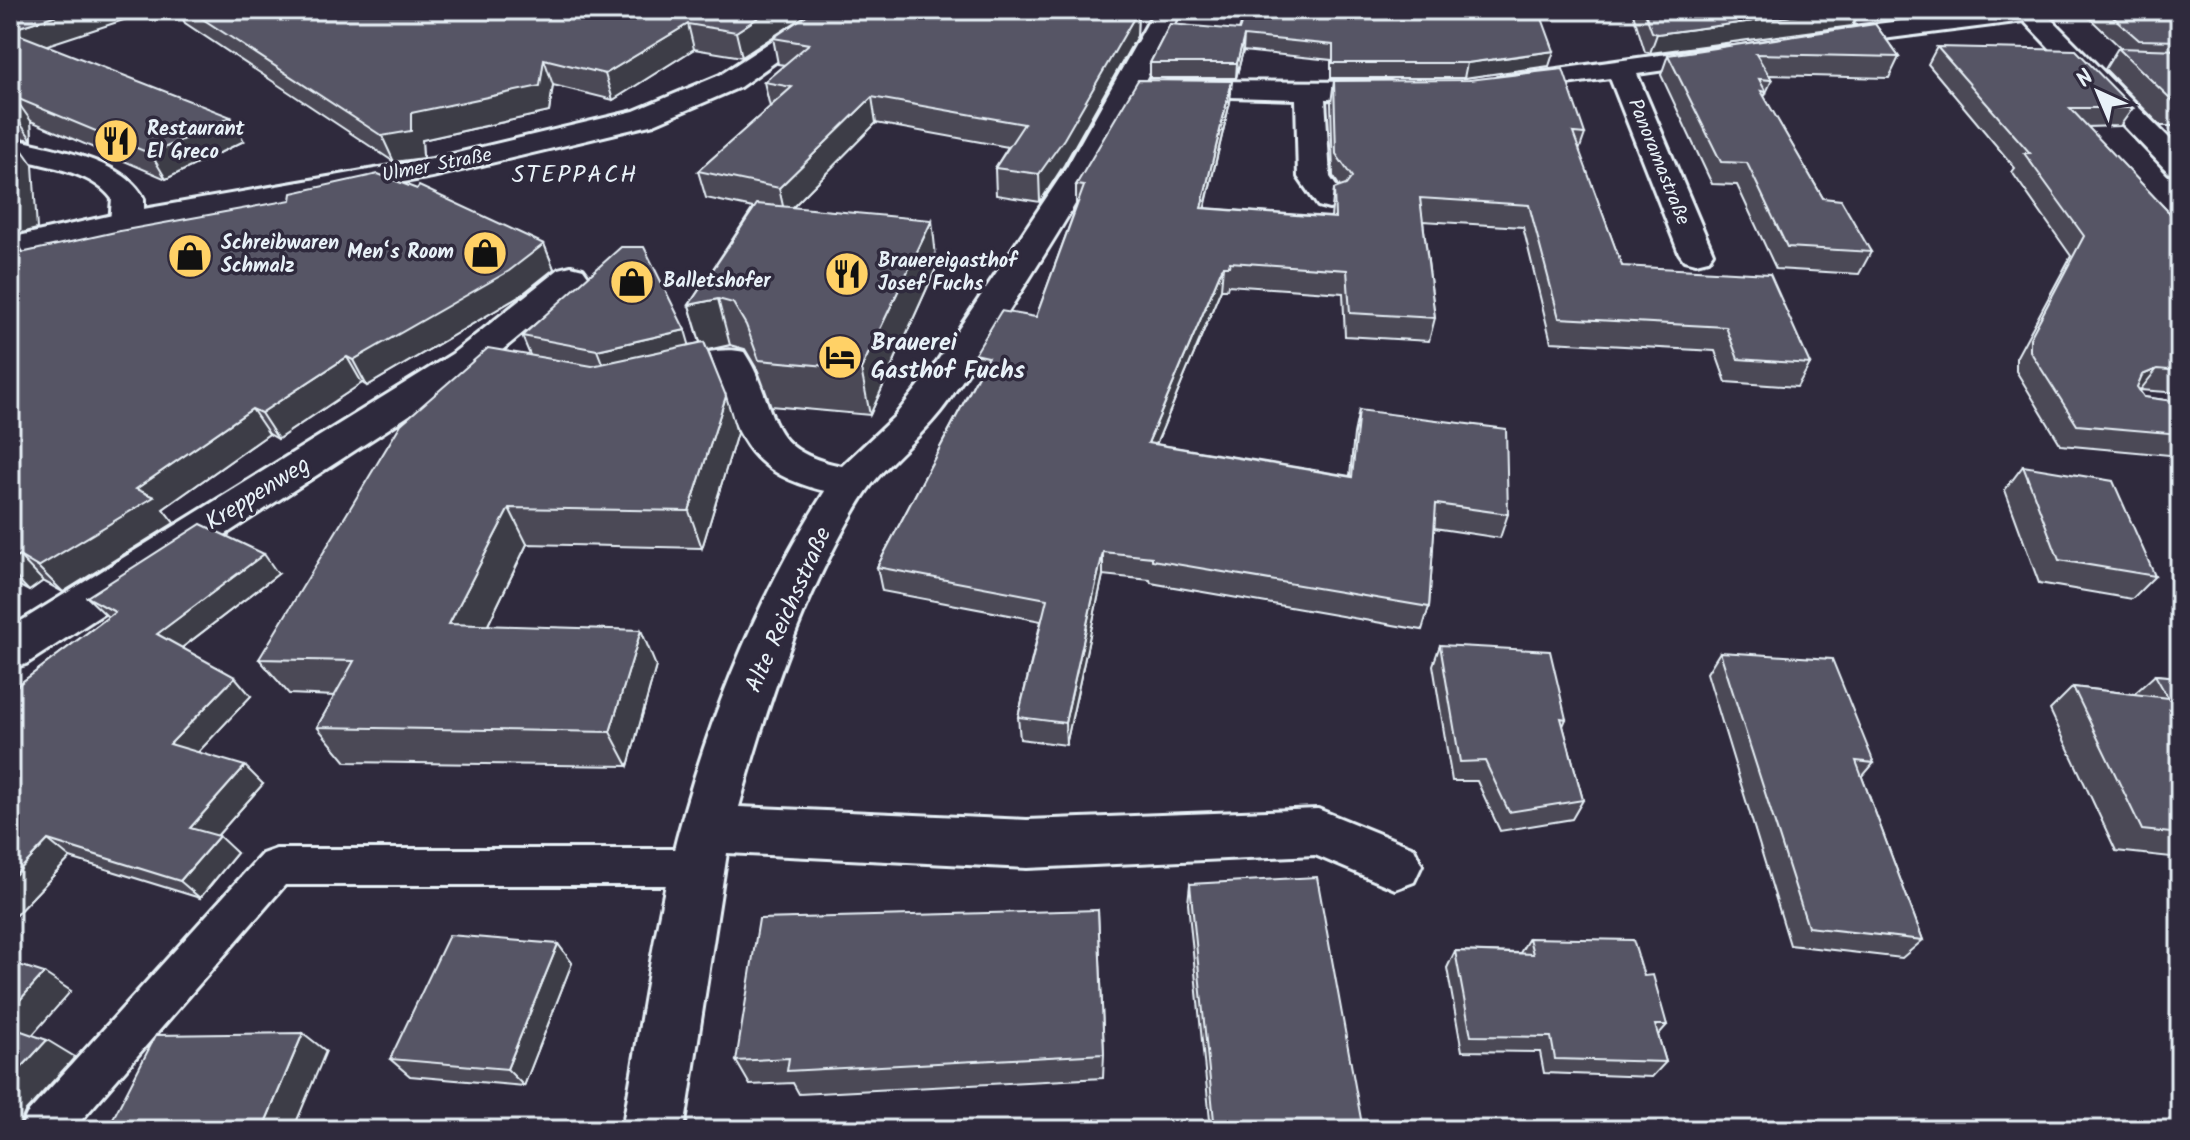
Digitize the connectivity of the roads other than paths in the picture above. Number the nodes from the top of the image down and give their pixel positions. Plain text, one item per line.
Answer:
1 (836, 10) edge
2 (1168, 10) edge
3 (2036, 11) edge
4 (1790, 44) edge
5 (1744, 51) edge
6 (1621, 70) junction
7 (1479, 88) edge
8 (1129, 89) junction
9 (1418, 90) edge
10 (1310, 92) junction
11 (10, 147) edge
12 (2180, 166) edge
13 (1329, 199) dead end
14 (126, 222) junction
15 (10, 248) edge
16 (1696, 253) dead end
17 (571, 276) dead end
18 (465, 362) junction
19 (567, 382) edge
20 (621, 384) edge
21 (851, 482) junction
22 (10, 651) edge
23 (702, 848) junction
24 (1395, 865) dead end
25 (43, 1130) edge
26 (653, 1130) edge

1 - 14 street, Ulmer Straße
2 - 8 street, Alte Reichsstraße
3 - 4 street
3 - 12 street
5 - 6 street, Panoramastraße
6 - 7 street, Panoramastraße
6 - 16 street, Panoramastraße
8 - 10 street
8 - 21 street, Alte Reichsstraße
9 - 10 street
10 - 13 street
11 - 14 street
14 - 15 street, Ulmer Straße
17 - 18 street, Kreppenweg
18 - 19 street
18 - 22 street, Kreppenweg
20 - 21 street
21 - 23 street, Alte Reichsstraße
23 - 24 street
23 - 25 lane
23 - 26 street, Alte Reichsstraße

